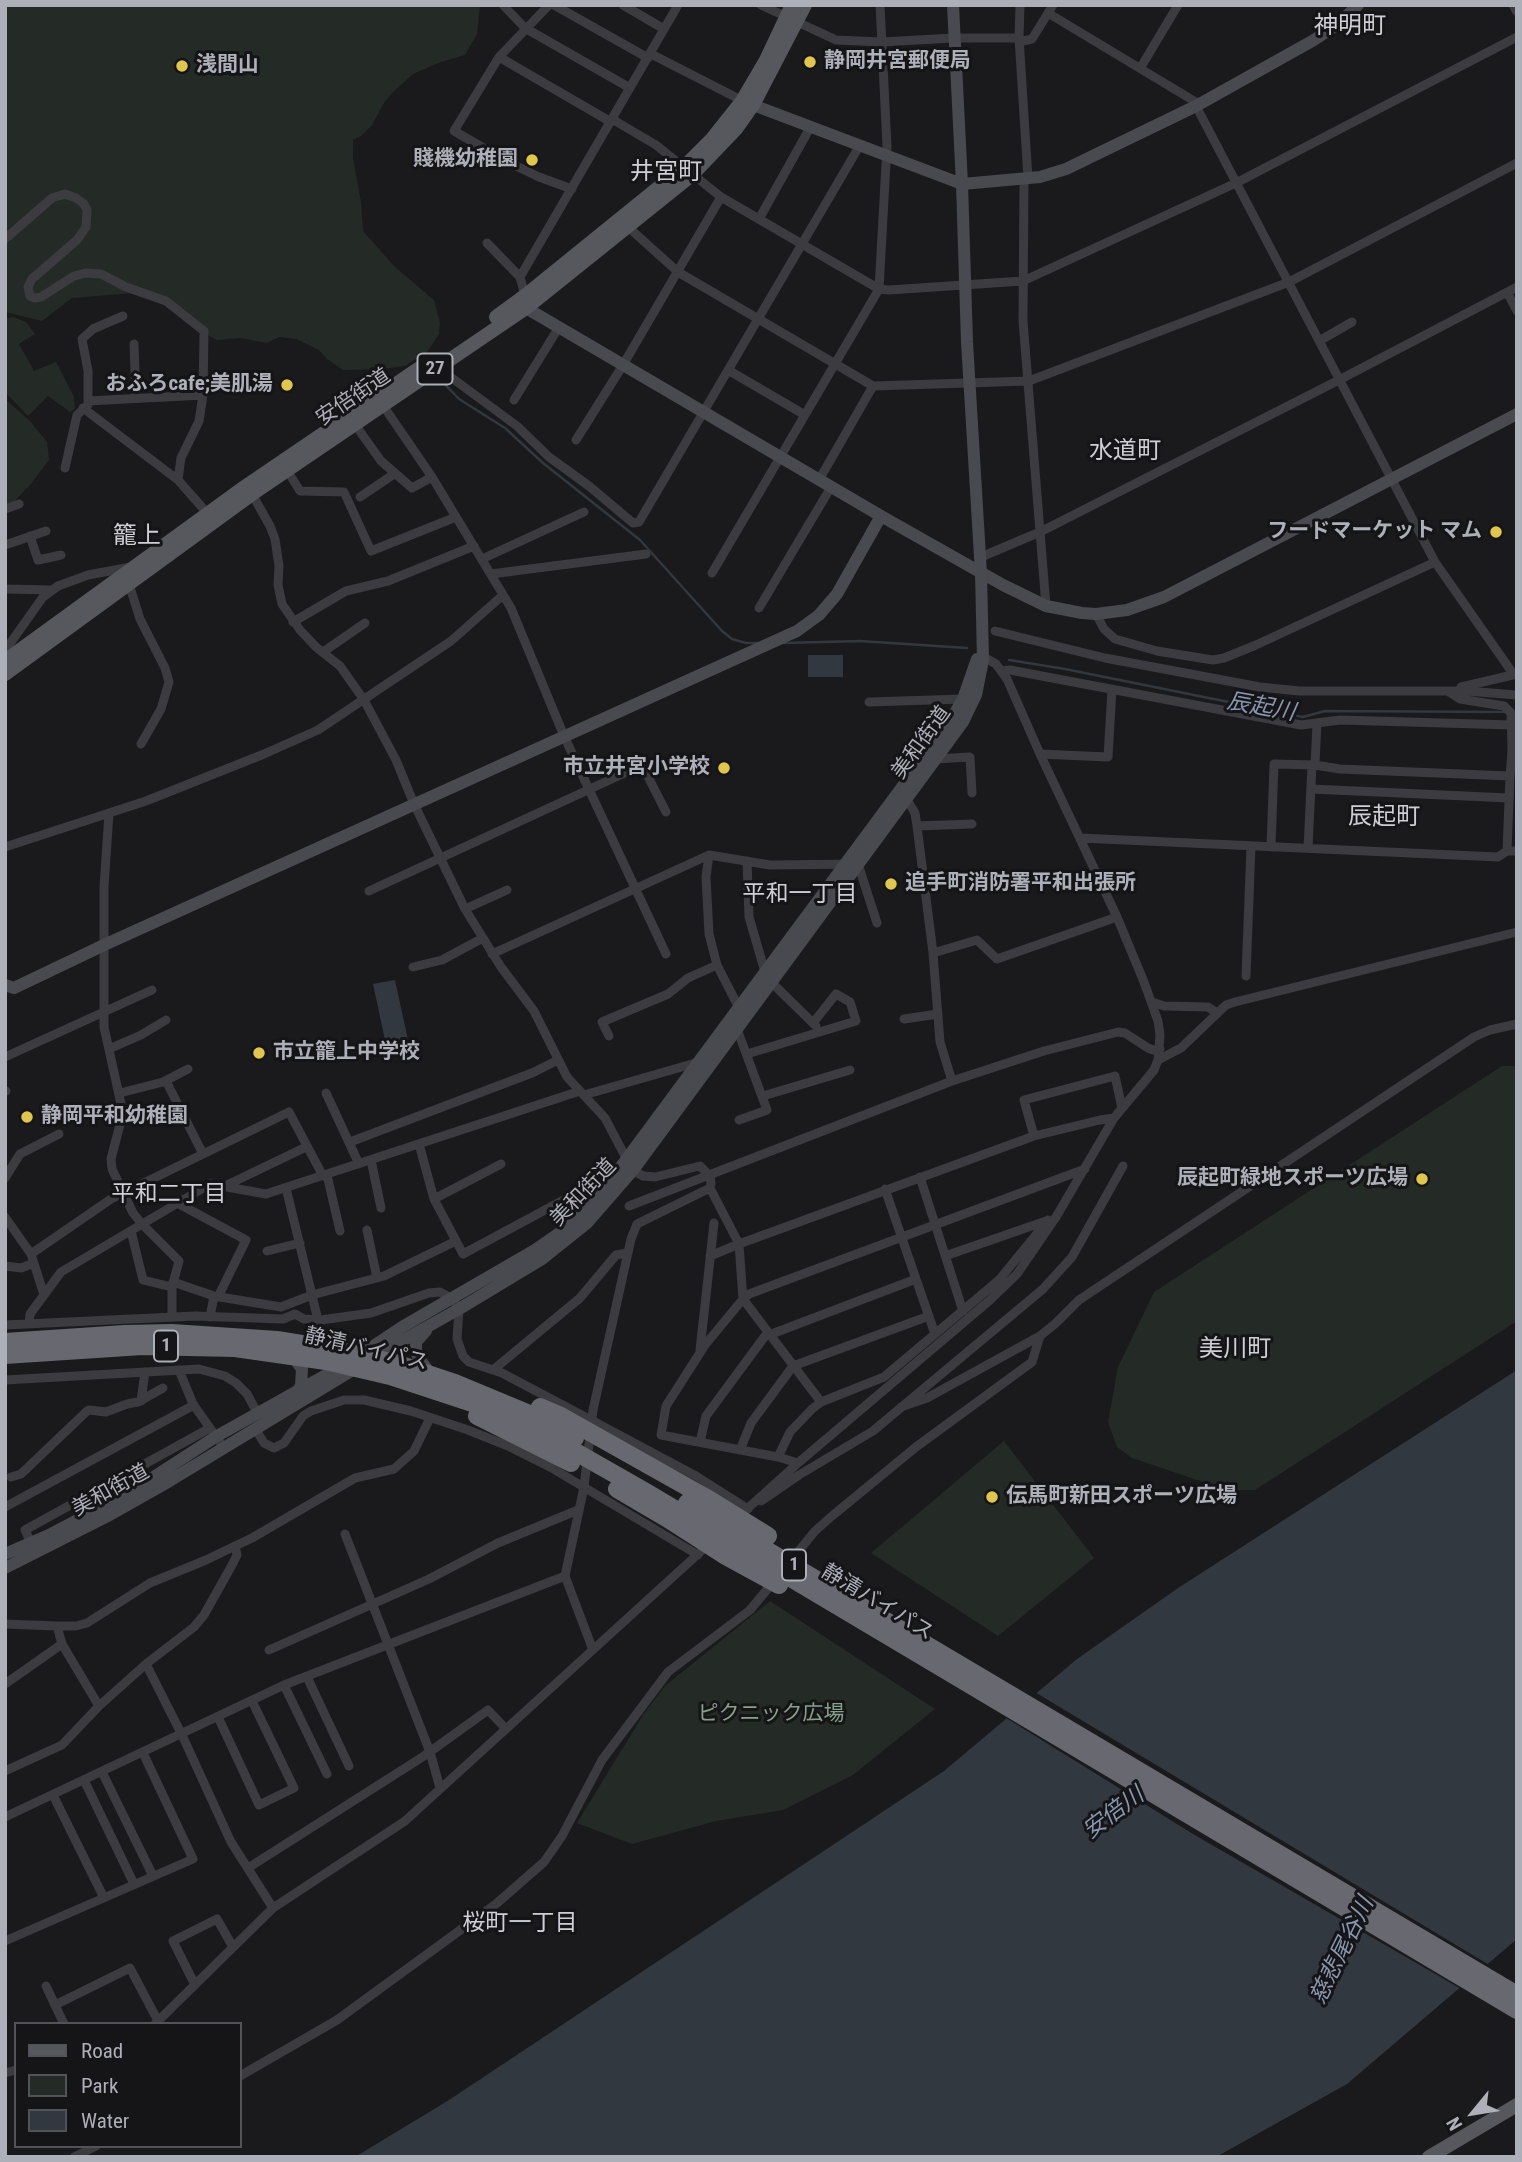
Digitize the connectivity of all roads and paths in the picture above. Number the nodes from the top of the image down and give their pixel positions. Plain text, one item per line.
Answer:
1 (503, 5) edge
2 (549, 5) edge
3 (554, 5) edge
4 (623, 5) edge
5 (678, 5) edge
6 (761, 5) edge
7 (805, 5) edge
8 (880, 5) edge
9 (953, 5) edge
10 (1020, 5) edge
11 (1178, 5) edge
12 (1358, 5) edge
13 (1513, 5) edge
14 (1051, 9) edge
15 (1517, 12) edge
16 (792, 15) edge
17 (525, 28) junction
18 (664, 29) junction
19 (1517, 37) edge
20 (953, 38) junction
21 (1019, 40) junction
22 (881, 42) junction
23 (649, 56) junction
24 (499, 57) junction
25 (1141, 67) junction
26 (630, 88) junction
27 (748, 103) junction
28 (1198, 105) junction
29 (611, 120) junction
30 (811, 126) junction
31 (860, 145) junction
32 (886, 156) junction
33 (1517, 163) edge
34 (688, 170) junction
35 (1026, 178) junction
36 (1236, 183) junction
37 (962, 184) junction
38 (572, 189) junction
39 (721, 197) junction
40 (760, 219) junction
41 (628, 227) junction
42 (5, 239) edge
43 (487, 243) dead end
44 (802, 243) junction
45 (678, 272) junction
46 (520, 277) junction
47 (1023, 281) junction
48 (1289, 282) junction
49 (966, 285) junction
50 (1517, 287) edge
51 (879, 289) junction
52 (1507, 292) junction
53 (526, 302) junction
54 (1517, 311) edge
55 (123, 316) dead end
56 (757, 320) junction
57 (1353, 322) dead end
58 (559, 327) junction
59 (1319, 341) junction
60 (134, 344) dead end
61 (835, 364) junction
62 (623, 365) junction
63 (728, 370) junction
64 (452, 378) dead end
65 (1339, 380) junction
66 (1029, 381) junction
67 (970, 382) junction
68 (873, 386) junction
69 (203, 395) junction
70 (136, 398) junction
71 (379, 400) junction
72 (514, 400) dead end
73 (86, 405) junction
74 (704, 412) junction
75 (1517, 414) edge
76 (805, 415) junction
77 (354, 423) junction
78 (576, 440) dead end
79 (781, 457) junction
80 (65, 468) dead end
81 (287, 470) junction
82 (394, 474) junction
83 (432, 477) junction
84 (1391, 479) junction
85 (178, 480) junction
86 (819, 480) junction
87 (831, 487) junction
88 (252, 494) junction
89 (360, 497) dead end
90 (19, 504) dead end
91 (5, 509) edge
92 (584, 512) dead end
93 (208, 514) junction
94 (881, 516) junction
95 (456, 517) junction
96 (46, 531) dead end
97 (1040, 531) junction
98 (30, 536) junction
99 (5, 545) edge
100 (474, 547) junction
101 (646, 554) dead end
102 (61, 555) dead end
103 (981, 556) junction
104 (482, 559) junction
105 (1435, 562) junction
106 (135, 567) junction
107 (712, 573) dead end
108 (981, 573) junction
109 (491, 574) junction
110 (129, 584) junction
111 (5, 589) edge
112 (53, 590) junction
113 (503, 595) junction
114 (1046, 606) junction
115 (759, 608) dead end
116 (1096, 614) junction
117 (293, 622) junction
118 (365, 623) dead end
119 (995, 631) dead end
120 (982, 637) junction
121 (323, 652) junction
122 (5, 654) edge
123 (5, 661) edge
124 (982, 662) junction
125 (1002, 671) junction
126 (5, 674) edge
127 (1515, 674) edge
128 (1112, 689) junction
129 (1448, 691) junction
130 (1517, 695) edge
131 (963, 699) junction
132 (364, 701) junction
133 (869, 702) dead end
134 (1317, 723) junction
135 (1511, 725) junction
136 (564, 736) junction
137 (141, 744) dead end
138 (1514, 750) edge
139 (1040, 754) junction
140 (935, 759) junction
141 (1314, 765) junction
142 (1510, 776) junction
143 (588, 789) junction
144 (1311, 789) junction
145 (972, 793) dead end
146 (906, 798) junction
147 (1509, 798) junction
148 (414, 804) junction
149 (666, 812) dead end
150 (109, 813) junction
151 (972, 824) dead end
152 (917, 826) junction
153 (1080, 838) junction
154 (1251, 846) junction
155 (1271, 846) junction
156 (5, 847) edge
157 (1308, 848) junction
158 (1512, 851) edge
159 (709, 855) junction
160 (440, 859) junction
161 (747, 861) junction
162 (852, 864) junction
163 (635, 889) junction
164 (507, 890) dead end
165 (369, 891) dead end
166 (465, 909) junction
167 (1117, 917) junction
168 (877, 923) dead end
169 (1517, 932) edge
170 (483, 938) junction
171 (104, 945) junction
172 (933, 953) junction
173 (492, 954) junction
174 (666, 954) dead end
175 (717, 965) junction
176 (413, 967) dead end
177 (1246, 976) dead end
178 (768, 977) junction
179 (8, 989) edge
180 (152, 990) dead end
181 (1152, 1002) junction
182 (739, 1008) junction
183 (104, 1013) junction
184 (1217, 1013) junction
185 (938, 1014) junction
186 (904, 1019) dead end
187 (166, 1020) dead end
188 (813, 1023) junction
189 (1517, 1024) edge
190 (737, 1029) junction
191 (822, 1032) junction
192 (609, 1036) dead end
193 (109, 1049) junction
194 (1160, 1049) junction
195 (747, 1054) junction
196 (5, 1057) edge
197 (558, 1060) junction
198 (1158, 1060) junction
199 (699, 1062) junction
200 (188, 1069) dead end
201 (850, 1070) dead end
202 (166, 1081) junction
203 (951, 1081) junction
204 (120, 1093) junction
205 (326, 1093) dead end
206 (582, 1093) junction
207 (763, 1096) junction
208 (1122, 1108) junction
209 (1114, 1118) junction
210 (739, 1120) dead end
211 (60, 1134) dead end
212 (1034, 1136) junction
213 (350, 1142) junction
214 (419, 1144) junction
215 (306, 1147) junction
216 (203, 1154) junction
217 (626, 1158) junction
218 (371, 1160) junction
219 (359, 1164) junction
220 (501, 1164) dead end
221 (1123, 1166) dead end
222 (634, 1169) junction
223 (1085, 1169) junction
224 (325, 1175) junction
225 (710, 1176) junction
226 (920, 1177) junction
227 (5, 1178) edge
228 (225, 1186) junction
229 (286, 1188) junction
230 (710, 1188) junction
231 (885, 1189) junction
232 (123, 1193) junction
233 (599, 1194) junction
234 (434, 1199) junction
235 (179, 1204) junction
236 (629, 1206) dead end
237 (381, 1208) dead end
238 (5, 1217) edge
239 (1052, 1219) junction
240 (714, 1223) dead end
241 (142, 1224) junction
242 (936, 1226) junction
243 (367, 1230) dead end
244 (131, 1231) junction
245 (340, 1231) dead end
246 (902, 1238) junction
247 (456, 1241) junction
248 (300, 1243) junction
249 (739, 1244) junction
250 (267, 1251) dead end
251 (627, 1253) junction
252 (710, 1256) junction
253 (945, 1256) junction
254 (32, 1259) junction
255 (5, 1266) edge
256 (377, 1278) junction
257 (916, 1279) junction
258 (173, 1284) junction
259 (44, 1295) junction
260 (312, 1295) junction
261 (216, 1296) junction
262 (743, 1299) junction
263 (456, 1304) junction
264 (963, 1311) junction
265 (929, 1316) junction
266 (172, 1317) junction
267 (318, 1320) junction
268 (211, 1321) junction
269 (29, 1324) junction
270 (5, 1325) edge
271 (430, 1325) junction
272 (769, 1334) junction
273 (935, 1334) junction
274 (5, 1336) edge
275 (1040, 1336) junction
276 (5, 1342) edge
277 (288, 1350) junction
278 (700, 1353) junction
279 (5, 1355) edge
280 (364, 1358) junction
281 (5, 1361) edge
282 (793, 1366) junction
283 (427, 1369) junction
284 (179, 1370) junction
285 (493, 1370) junction
286 (145, 1372) junction
287 (5, 1380) edge
288 (163, 1388) dead end
289 (297, 1392) junction
290 (141, 1401) junction
291 (821, 1402) junction
292 (194, 1405) junction
293 (901, 1407) junction
294 (258, 1413) junction
295 (430, 1418) junction
296 (591, 1420) junction
297 (256, 1430) junction
298 (214, 1432) junction
299 (700, 1442) junction
300 (224, 1448) junction
301 (740, 1450) junction
302 (778, 1457) junction
303 (798, 1463) junction
304 (131, 1471) junction
305 (11, 1477) dead end
306 (139, 1487) junction
307 (584, 1487) junction
308 (5, 1507) edge
309 (749, 1507) junction
310 (578, 1510) junction
311 (345, 1534) dead end
312 (31, 1543) junction
313 (235, 1546) junction
314 (5, 1554) edge
315 (698, 1555) junction
316 (5, 1568) edge
317 (565, 1576) junction
318 (372, 1604) junction
319 (5, 1624) edge
320 (57, 1626) junction
321 (62, 1644) junction
322 (388, 1645) junction
323 (269, 1650) dead end
324 (593, 1650) junction
325 (146, 1664) junction
326 (936, 1664) junction
327 (962, 1666) junction
328 (307, 1677) junction
329 (5, 1684) edge
330 (284, 1685) junction
331 (252, 1701) junction
332 (99, 1706) junction
333 (218, 1717) junction
334 (506, 1729) junction
335 (182, 1735) junction
336 (430, 1752) junction
337 (143, 1753) junction
338 (349, 1766) dead end
339 (5, 1770) edge
340 (102, 1772) junction
341 (327, 1774) dead end
342 (84, 1780) junction
343 (440, 1788) junction
344 (53, 1795) junction
345 (5, 1817) edge
346 (247, 1868) junction
347 (153, 1876) junction
348 (134, 1884) junction
349 (104, 1898) junction
350 (273, 1908) junction
351 (5, 1941) edge
352 (233, 1947) junction
353 (195, 1985) junction
354 (46, 1986) dead end
355 (1517, 1995) edge
356 (55, 2005) junction
357 (1517, 2010) edge
358 (63, 2022) edge
359 (157, 2022) edge
360 (242, 2075) edge
361 (1517, 2105) edge
362 (92, 2148) edge
363 (74, 2157) edge
364 (1429, 2157) edge

1 - 17 street
2 - 17 street
3 - 23 street
4 - 18 street
5 - 18 street
6 - 16 street
7 - 16 main road, 安倍街道 / 27
8 - 22 street
9 - 20 street, 美和街道
10 - 21 street
11 - 25 street
12 - 28 street
13 - 15 street
14 - 21 street
14 - 25 street
16 - 22 street
16 - 27 main road, 安倍街道 / 27
17 - 24 street
17 - 26 street
18 - 23 street
19 - 36 street
20 - 21 street
20 - 22 street
20 - 37 street, 美和街道
21 - 35 street
22 - 32 street
23 - 26 street
23 - 27 street
24 - 29 street
24 - 38 street
25 - 28 street
26 - 29 street
27 - 30 street
27 - 34 main road, 安倍街道 / 27
28 - 35 street
28 - 36 street
29 - 34 street
29 - 38 street
30 - 31 street
30 - 40 street
31 - 32 street
31 - 44 street
32 - 37 street
32 - 51 street
33 - 48 street
34 - 39 street
34 - 41 main road, 安倍街道 / 27
34 - 53 main road, 安倍街道 / 27
35 - 37 street
35 - 47 street
36 - 47 street
36 - 48 street
37 - 49 street, 美和街道
38 - 46 street
39 - 40 street
39 - 45 street
40 - 44 street
41 - 45 street
41 - 53 main road, 安倍街道 / 27
42 - 69 street
43 - 46 street
44 - 51 street
44 - 56 street
45 - 56 street
45 - 62 street
46 - 53 street
47 - 49 street
47 - 66 street
48 - 59 street
48 - 66 street
49 - 51 street
49 - 67 street, 美和街道
50 - 52 street
51 - 61 street
52 - 54 street
52 - 65 street
53 - 58 street
53 - 71 main road, 安倍街道 / 27
55 - 73 street
56 - 61 street
56 - 63 street
57 - 59 street
58 - 62 street
58 - 72 street
59 - 65 street
60 - 70 street
61 - 68 street
61 - 76 street
62 - 74 street
62 - 78 street
63 - 74 street
63 - 76 street
64 - 74 street
65 - 84 street
65 - 97 street
66 - 67 street
66 - 97 street
67 - 68 street
67 - 103 street, 美和街道
68 - 86 street
69 - 70 street
69 - 85 street
70 - 73 street
71 - 77 main road, 安倍街道 / 27
71 - 83 street
71 - 93 main road, 安倍街道 / 27
73 - 80 street
73 - 85 street
74 - 79 street
75 - 84 street
76 - 79 street
77 - 81 main road, 安倍街道 / 27
77 - 82 street
79 - 86 street
79 - 107 street
81 - 88 main road, 安倍街道 / 27
81 - 95 street
82 - 83 street
82 - 89 street
83 - 95 street
84 - 105 street
84 - 116 street
85 - 93 street
86 - 87 street
87 - 94 street
87 - 115 street
88 - 110 main road, 安倍街道 / 27
88 - 117 street
90 - 91 street
92 - 104 street
93 - 106 main road, 安倍街道 / 27
94 - 108 street
94 - 136 street
95 - 100 street
96 - 98 street
97 - 103 street
97 - 114 street
98 - 99 street
98 - 102 street
100 - 104 street
100 - 117 street
101 - 109 street
103 - 108 street, 美和街道
104 - 109 street
105 - 116 street
105 - 127 street
106 - 112 street
106 - 123 main road, 安倍街道 / 27
108 - 114 street
108 - 120 street, 美和街道
109 - 113 street
110 - 126 main road, 安倍街道 / 27
110 - 137 street
111 - 112 street
112 - 122 street
113 - 132 street
113 - 136 street
114 - 116 street
117 - 121 street
118 - 121 street
119 - 129 street
120 - 124 street, 美和街道
120 - 131 street, 美和街道
121 - 132 street
124 - 125 street
124 - 140 street, 美和街道
125 - 128 street
125 - 139 street
127 - 129 street
128 - 134 street
128 - 139 street
129 - 130 street
129 - 135 street
131 - 133 street
131 - 162 street, 美和街道
132 - 148 street
132 - 150 street
134 - 135 street
134 - 141 street
135 - 138 street
136 - 143 street
136 - 148 street
138 - 142 street
139 - 153 street
140 - 145 street
140 - 146 street, 美和街道
141 - 142 street
141 - 144 street
141 - 155 street
142 - 147 street
143 - 149 street
143 - 160 street
143 - 163 street
144 - 147 street
144 - 157 street
146 - 152 street
146 - 162 street, 美和街道
147 - 158 street
148 - 160 street
148 - 171 street
150 - 156 street
150 - 171 street
151 - 152 street
152 - 172 street
153 - 154 street
153 - 167 street
154 - 155 street
154 - 177 street
155 - 157 street
157 - 158 street
159 - 161 street
159 - 163 street
159 - 175 street
160 - 165 street
160 - 166 street
161 - 162 street
161 - 178 street
162 - 168 street
162 - 178 street, 美和街道
163 - 173 street
163 - 174 street
164 - 166 street
166 - 170 street
167 - 172 street
167 - 181 street
169 - 184 street
170 - 173 street
170 - 176 street
171 - 179 street
171 - 183 street
172 - 185 street
173 - 197 street
175 - 182 street
175 - 192 street
178 - 182 street, 美和街道
178 - 188 street
178 - 190 street, 美和街道
180 - 183 street
181 - 184 street
181 - 194 street
182 - 199 street, 美和街道
183 - 193 street
183 - 196 street
184 - 198 street
185 - 186 street
185 - 203 street
187 - 193 street
188 - 191 street
188 - 191 street
189 - 275 street
190 - 195 street
190 - 222 street, 美和街道
191 - 195 street
193 - 204 street
194 - 198 street
194 - 203 street
195 - 207 street
197 - 206 street
197 - 213 street
198 - 208 street
199 - 206 street
199 - 217 street, 美和街道
200 - 202 street
201 - 207 street
202 - 204 street
202 - 216 street
203 - 225 street
204 - 232 street
205 - 213 street
206 - 214 street
206 - 217 street
207 - 210 street
208 - 209 street
208 - 212 street
209 - 212 street
209 - 223 street
211 - 227 street
212 - 226 street
213 - 219 street
214 - 218 street
214 - 234 street
215 - 216 street
215 - 224 street
215 - 228 street
216 - 232 street
217 - 222 street
217 - 233 street, 美和街道
218 - 219 street
218 - 237 street
219 - 224 street
220 - 234 street
221 - 293 street
222 - 225 street
222 - 263 street, 美和街道
223 - 239 street
223 - 242 street
224 - 229 street
224 - 245 street
225 - 230 street
225 - 236 street
226 - 231 street
226 - 242 street
228 - 229 street
228 - 235 street
229 - 248 street
230 - 249 street
230 - 251 street
231 - 246 street
231 - 249 street
232 - 241 street
232 - 254 street
233 - 247 street
233 - 263 street, 美和街道
234 - 247 street
235 - 241 street
235 - 261 street
238 - 254 street
239 - 253 street
239 - 264 street
239 - 303 street
240 - 252 street
241 - 244 street
241 - 258 street
242 - 246 street
242 - 253 street
243 - 256 street
244 - 258 street
244 - 259 street
246 - 257 street
246 - 262 street
247 - 256 street
248 - 250 street
248 - 260 street
249 - 252 street
249 - 262 street
251 - 285 street
251 - 296 street
252 - 278 street
253 - 264 street
254 - 255 street
254 - 259 street
256 - 260 street
257 - 265 street
257 - 272 street
258 - 261 street
258 - 266 street
259 - 269 street
260 - 261 street
260 - 267 street
261 - 268 street
262 - 272 street
262 - 278 street
263 - 267 street
263 - 271 street, 美和街道
263 - 280 street, 美和街道
263 - 285 street
264 - 273 street
265 - 273 street
265 - 282 street
266 - 268 street
266 - 269 street
267 - 268 street
268 - 274 highway
268 - 280 highway
269 - 270 street
271 - 280 street, 美和街道
271 - 283 street
272 - 282 street
272 - 299 street
273 - 291 street
275 - 293 street
275 - 360 street
276 - 327 highway, 静清バイパス / 1
277 - 280 highway
277 - 281 highway
277 - 289 street
278 - 299 street
279 - 326 highway, 静清バイパス / 1
280 - 283 highway
280 - 289 street, 美和街道
280 - 297 street, 美和街道
280 - 326 highway
282 - 291 street
282 - 301 street
283 - 327 highway
284 - 286 street
284 - 292 street
284 - 294 street
285 - 296 street
286 - 287 street
286 - 290 street
288 - 290 street
289 - 294 street, 美和街道
290 - 305 street
291 - 302 street
292 - 298 street
292 - 308 street
293 - 309 street
294 - 298 street, 美和街道
295 - 297 street
295 - 307 street
295 - 313 street
296 - 307 street
296 - 309 street
297 - 300 street, 美和街道
298 - 300 street
298 - 304 street
298 - 306 street, 美和街道
299 - 301 street
300 - 316 street, 美和街道
301 - 302 street
302 - 303 street
303 - 309 street
304 - 306 street
304 - 312 street
306 - 312 street, 美和街道
307 - 310 street
307 - 315 street
309 - 315 street
310 - 317 street
310 - 318 street
311 - 318 street
312 - 314 street, 美和街道
313 - 320 street
313 - 325 street
315 - 324 street
317 - 322 street
317 - 324 street
318 - 322 street
318 - 323 street
319 - 320 street
320 - 321 street
321 - 329 street
321 - 332 street
322 - 328 street
322 - 336 street
324 - 334 street
325 - 332 street
325 - 335 street
326 - 357 highway, 静清バイパス / 1
327 - 355 highway, 静清バイパス / 1
328 - 330 street
328 - 338 street
330 - 331 street
330 - 341 street
331 - 333 street
331 - 333 street
332 - 339 street
333 - 335 street
334 - 336 street
334 - 343 street
335 - 337 street
335 - 346 street
336 - 343 street
336 - 346 street
337 - 340 street
337 - 347 street
340 - 342 street
340 - 347 street
342 - 344 street
342 - 348 street
343 - 350 street
344 - 345 street
344 - 349 street
346 - 350 street
347 - 348 street
348 - 349 street
349 - 351 street
350 - 352 street
352 - 353 street
352 - 353 street
353 - 359 street
354 - 356 street
356 - 358 street
356 - 359 street
361 - 364 main road
362 - 363 street

